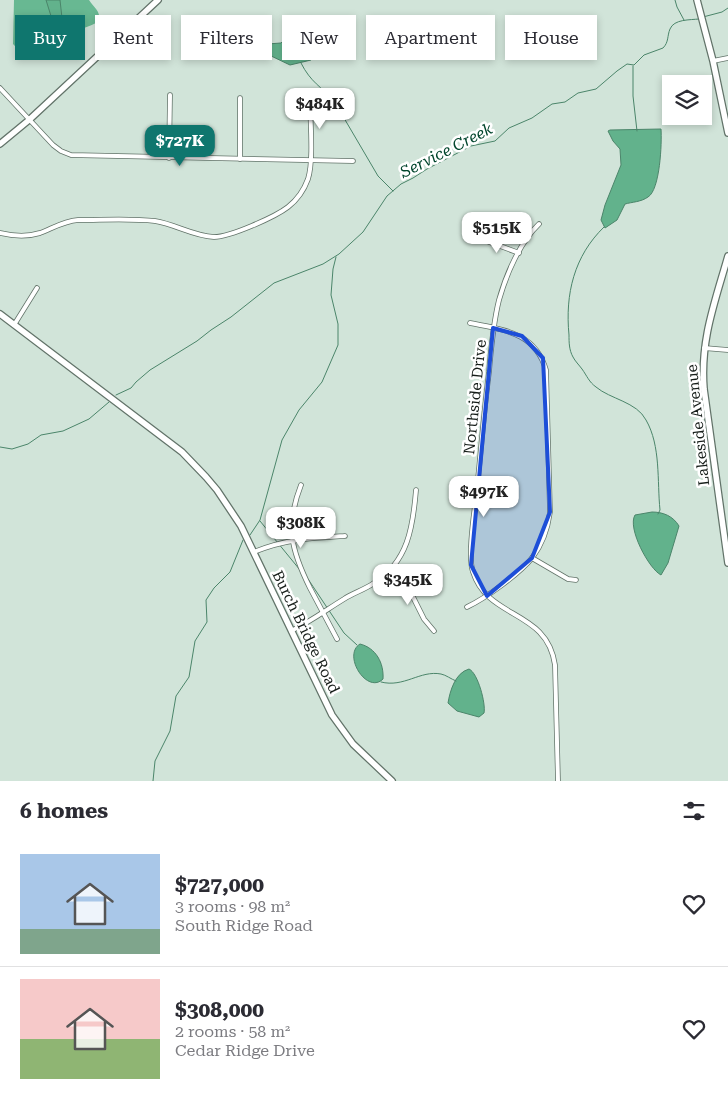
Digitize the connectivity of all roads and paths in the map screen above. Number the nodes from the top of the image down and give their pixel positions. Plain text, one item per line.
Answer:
1 (158, 0) edge
2 (697, 0) edge
3 (728, 58) edge
4 (713, 61) junction
5 (0, 88) edge
6 (170, 95) dead end
7 (240, 98) dead end
8 (310, 99) dead end
9 (29, 120) junction
10 (728, 133) edge
11 (0, 144) edge
12 (169, 158) junction
13 (240, 159) junction
14 (310, 161) junction
15 (353, 161) dead end
16 (539, 224) dead end
17 (0, 234) edge
18 (481, 239) dead end
19 (519, 254) junction
20 (728, 256) edge
21 (38, 288) dead end
22 (0, 314) edge
23 (470, 323) dead end
24 (14, 324) junction
25 (493, 328) junction
26 (704, 348) junction
27 (728, 350) edge
28 (301, 485) dead end
29 (416, 490) dead end
30 (345, 536) dead end
31 (292, 540) junction
32 (254, 552) junction
33 (532, 558) junction
34 (728, 563) edge
35 (392, 569) junction
36 (576, 580) dead end
37 (488, 596) junction
38 (467, 607) dead end
39 (323, 614) junction
40 (291, 631) junction
41 (434, 632) dead end
42 (337, 639) dead end
43 (392, 781) edge
44 (558, 781) edge

1 - 9 street
2 - 4 street
3 - 4 street
4 - 10 street
5 - 9 street
6 - 12 street
7 - 13 street
8 - 14 street
9 - 11 street
9 - 12 street
12 - 13 street
13 - 14 street
14 - 15 street
14 - 17 street
16 - 19 street, Northside Drive
18 - 19 street
19 - 25 street, Northside Drive
20 - 26 street, Lakeside Avenue
21 - 24 street
22 - 24 street, Burch Bridge Road
23 - 25 street
24 - 32 street, Burch Bridge Road
25 - 33 street
25 - 37 street, Northside Drive
26 - 27 street
26 - 34 street, Lakeside Avenue
28 - 31 street
29 - 35 street
30 - 31 street
31 - 32 street
31 - 39 street
32 - 40 street, Burch Bridge Road
33 - 36 street
33 - 37 street
35 - 39 street
35 - 41 street
37 - 38 street
37 - 44 street, Northside Drive
39 - 40 street
39 - 42 street
40 - 43 street, Burch Bridge Road

